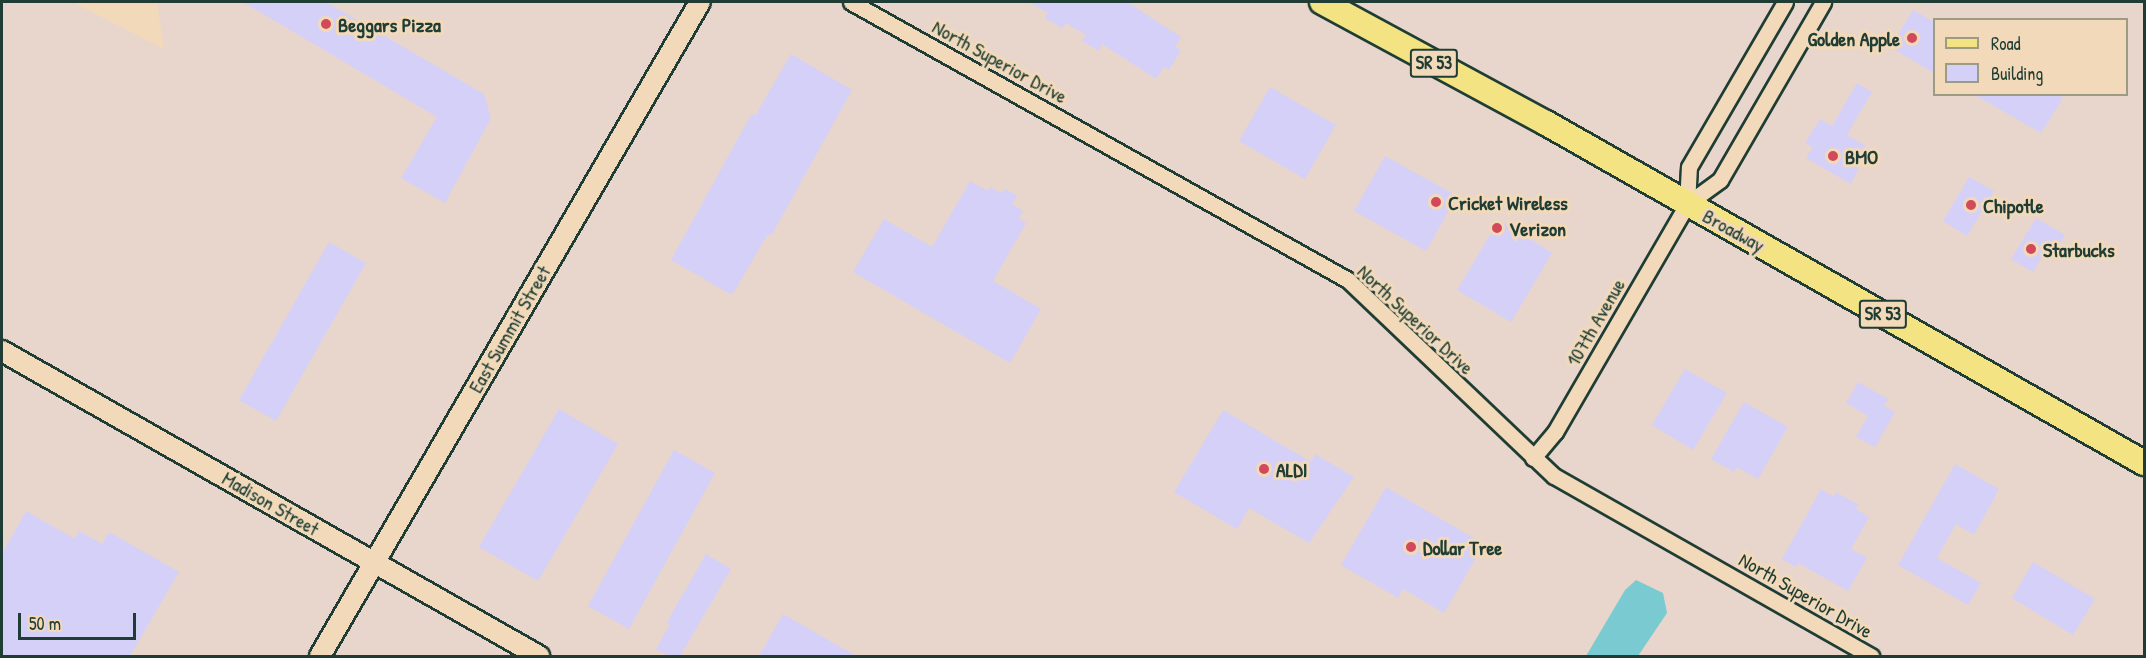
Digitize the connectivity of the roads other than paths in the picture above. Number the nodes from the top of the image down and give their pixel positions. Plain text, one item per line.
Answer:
1 (700, 2) edge
2 (851, 2) edge
3 (1322, 2) edge
4 (1785, 2) edge
5 (1823, 2) edge
6 (1687, 204) junction
7 (2, 351) edge
8 (1533, 458) junction
9 (2145, 463) edge
10 (374, 562) junction
11 (320, 657) edge
12 (539, 657) edge
13 (1871, 657) edge

1 - 10 street, East Summit Street
2 - 8 street, North Superior Drive
3 - 6 main road, Broadway / SR 53
4 - 6 street, 107th Avenue
5 - 6 street, 107th Avenue
6 - 8 street, 107th Avenue
6 - 9 main road, Broadway / SR 53
7 - 10 street, Madison Street
8 - 13 street, North Superior Drive
10 - 11 street, East Summit Street
10 - 12 street, Madison Street

